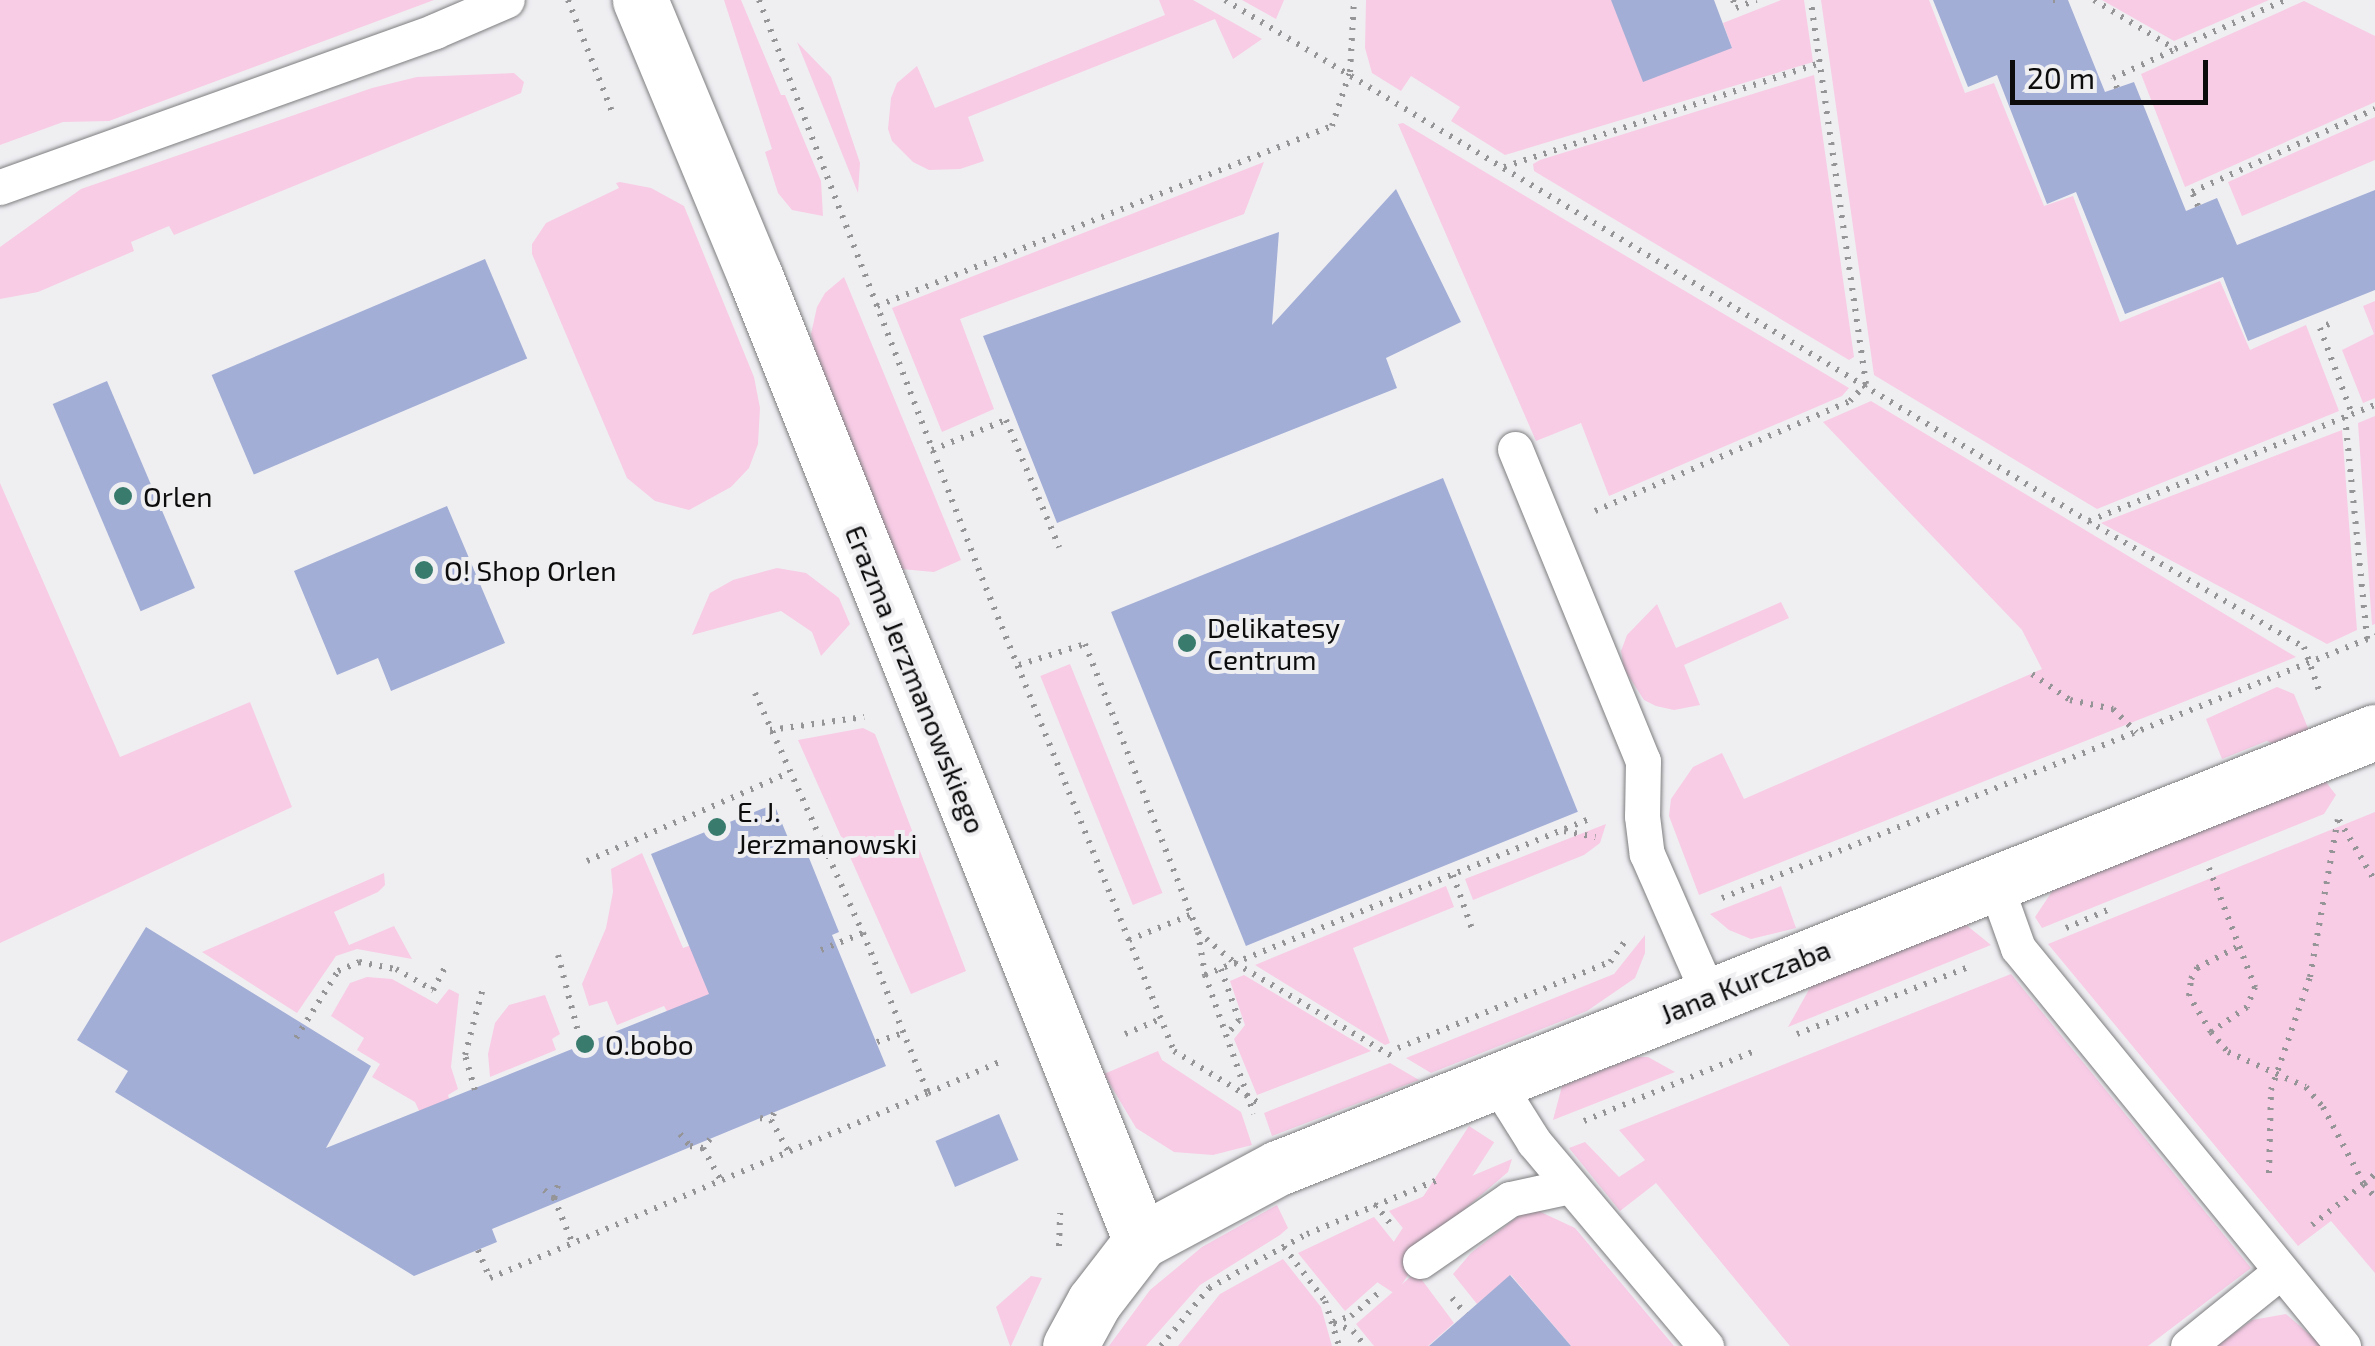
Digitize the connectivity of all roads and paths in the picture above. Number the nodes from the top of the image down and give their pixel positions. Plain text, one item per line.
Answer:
1 (507, 0) edge
2 (568, 0) edge
3 (640, 0) edge
4 (760, 0) edge
5 (1226, 0) edge
6 (1354, 0) edge
7 (1733, 0) edge
8 (1756, 0) edge
9 (1811, 0) edge
10 (2053, 0) edge
11 (2062, 0) edge
12 (2094, 0) edge
13 (2285, 0) edge
14 (2175, 49) junction
15 (1820, 64) junction
16 (1350, 72) junction
17 (2117, 88) dead end
18 (2375, 109) edge
19 (612, 114) dead end
20 (1504, 167) junction
21 (0, 186) edge
22 (2198, 206) dead end
23 (877, 306) junction
24 (2329, 324) dead end
25 (1866, 384) junction
26 (2375, 404) edge
27 (2348, 415) junction
28 (932, 450) junction
29 (1515, 450) dead end
30 (2088, 521) junction
31 (1548, 531) junction
32 (1059, 547) dead end
33 (2371, 638) edge
34 (2310, 662) junction
35 (1019, 666) junction
36 (2032, 674) dead end
37 (755, 693) dead end
38 (870, 717) dead end
39 (770, 730) junction
40 (2136, 732) junction
41 (2375, 732) edge
42 (788, 772) junction
43 (1593, 818) dead end
44 (587, 861) dead end
45 (2226, 862) dead end
46 (2209, 868) junction
47 (1453, 874) junction
48 (2192, 876) dead end
49 (1994, 881) junction
50 (2375, 881) edge
51 (2122, 904) dead end
52 (1672, 912) junction
53 (1190, 915) junction
54 (1472, 930) dead end
55 (1198, 932) junction
56 (863, 933) junction
57 (1129, 940) junction
58 (2239, 946) junction
59 (2018, 948) junction
60 (821, 950) dead end
61 (558, 955) dead end
62 (1235, 963) junction
63 (446, 966) dead end
64 (1221, 968) junction
65 (1205, 975) junction
66 (484, 984) dead end
67 (1709, 995) junction
68 (578, 1032) dead end
69 (2210, 1032) junction
70 (903, 1033) junction
71 (1228, 1033) junction
72 (296, 1038) dead end
73 (1785, 1038) dead end
74 (876, 1042) dead end
75 (1767, 1046) dead end
76 (1387, 1053) junction
77 (1018, 1054) dead end
78 (1369, 1060) dead end
79 (2275, 1076) junction
80 (1495, 1080) junction
81 (475, 1090) dead end
82 (928, 1093) junction
83 (1246, 1098) junction
84 (1277, 1098) dead end
85 (760, 1118) dead end
86 (680, 1134) dead end
87 (710, 1138) dead end
88 (1534, 1142) junction
89 (702, 1148) junction
90 (790, 1154) junction
91 (2375, 1174) edge
92 (722, 1182) junction
93 (558, 1184) dead end
94 (2364, 1184) junction
95 (1570, 1186) junction
96 (544, 1190) dead end
97 (1060, 1197) dead end
98 (2375, 1197) edge
99 (554, 1198) junction
100 (572, 1242) junction
101 (1141, 1242) junction
102 (1284, 1247) junction
103 (1059, 1248) dead end
104 (478, 1250) dead end
105 (1420, 1261) dead end
106 (2279, 1262) junction
107 (1333, 1322) junction
108 (1070, 1346) edge
109 (1160, 1346) edge
110 (1339, 1346) edge
111 (1365, 1346) edge
112 (1706, 1346) edge
113 (2188, 1346) edge
114 (2344, 1346) edge

1 - 21 lane
2 - 19 path
3 - 101 street, Erazma Jerzmanowskiego
4 - 23 path
5 - 16 path
6 - 16 path
7 - 8 path
9 - 15 path
10 - 11 path
12 - 14 path
13 - 14 path
14 - 17 path
15 - 20 path
15 - 25 path
16 - 20 path
16 - 23 path
18 - 22 path
20 - 25 path
23 - 28 path
24 - 27 path
25 - 30 path
25 - 31 path
26 - 27 path
27 - 30 path
27 - 33 path
28 - 32 path
28 - 35 path
29 - 31 lane
30 - 34 path
31 - 52 lane
33 - 34 path
34 - 40 path
35 - 53 path
35 - 57 path
36 - 40 path
37 - 39 path
38 - 39 path
39 - 42 path
40 - 52 path
41 - 49 street, Jana Kurczaba
42 - 44 path
42 - 56 path
43 - 47 path
45 - 46 path
46 - 48 path
46 - 58 path
47 - 54 path
47 - 62 path
49 - 59 lane
49 - 67 street, Jana Kurczaba
50 - 79 path
51 - 59 path
52 - 67 lane
52 - 76 path
53 - 55 path
53 - 57 path
55 - 62 path
55 - 65 path
56 - 60 path
56 - 70 path
57 - 83 path
58 - 69 path
58 - 69 path
59 - 73 path
59 - 106 lane
61 - 68 path
62 - 64 path
62 - 76 path
63 - 72 path
64 - 65 path
64 - 71 path
65 - 71 path
66 - 81 path
67 - 80 street, Jana Kurczaba
69 - 79 path
70 - 74 path
70 - 82 path
71 - 83 path
75 - 88 path
76 - 78 path
77 - 82 path
79 - 94 path
79 - 106 path
80 - 88 lane
80 - 101 street, Jana Kurczaba
82 - 90 path
83 - 84 path
85 - 90 path
86 - 89 path
87 - 89 path
88 - 95 lane
88 - 102 path
89 - 92 path
90 - 92 path
91 - 94 path
92 - 100 path
93 - 99 path
94 - 98 path
94 - 106 path
95 - 105 lane
95 - 112 lane
96 - 99 path
97 - 103 path
99 - 100 path
100 - 104 path
101 - 108 street
102 - 107 path
102 - 109 path
106 - 113 lane
106 - 114 lane
107 - 110 path
107 - 111 path

